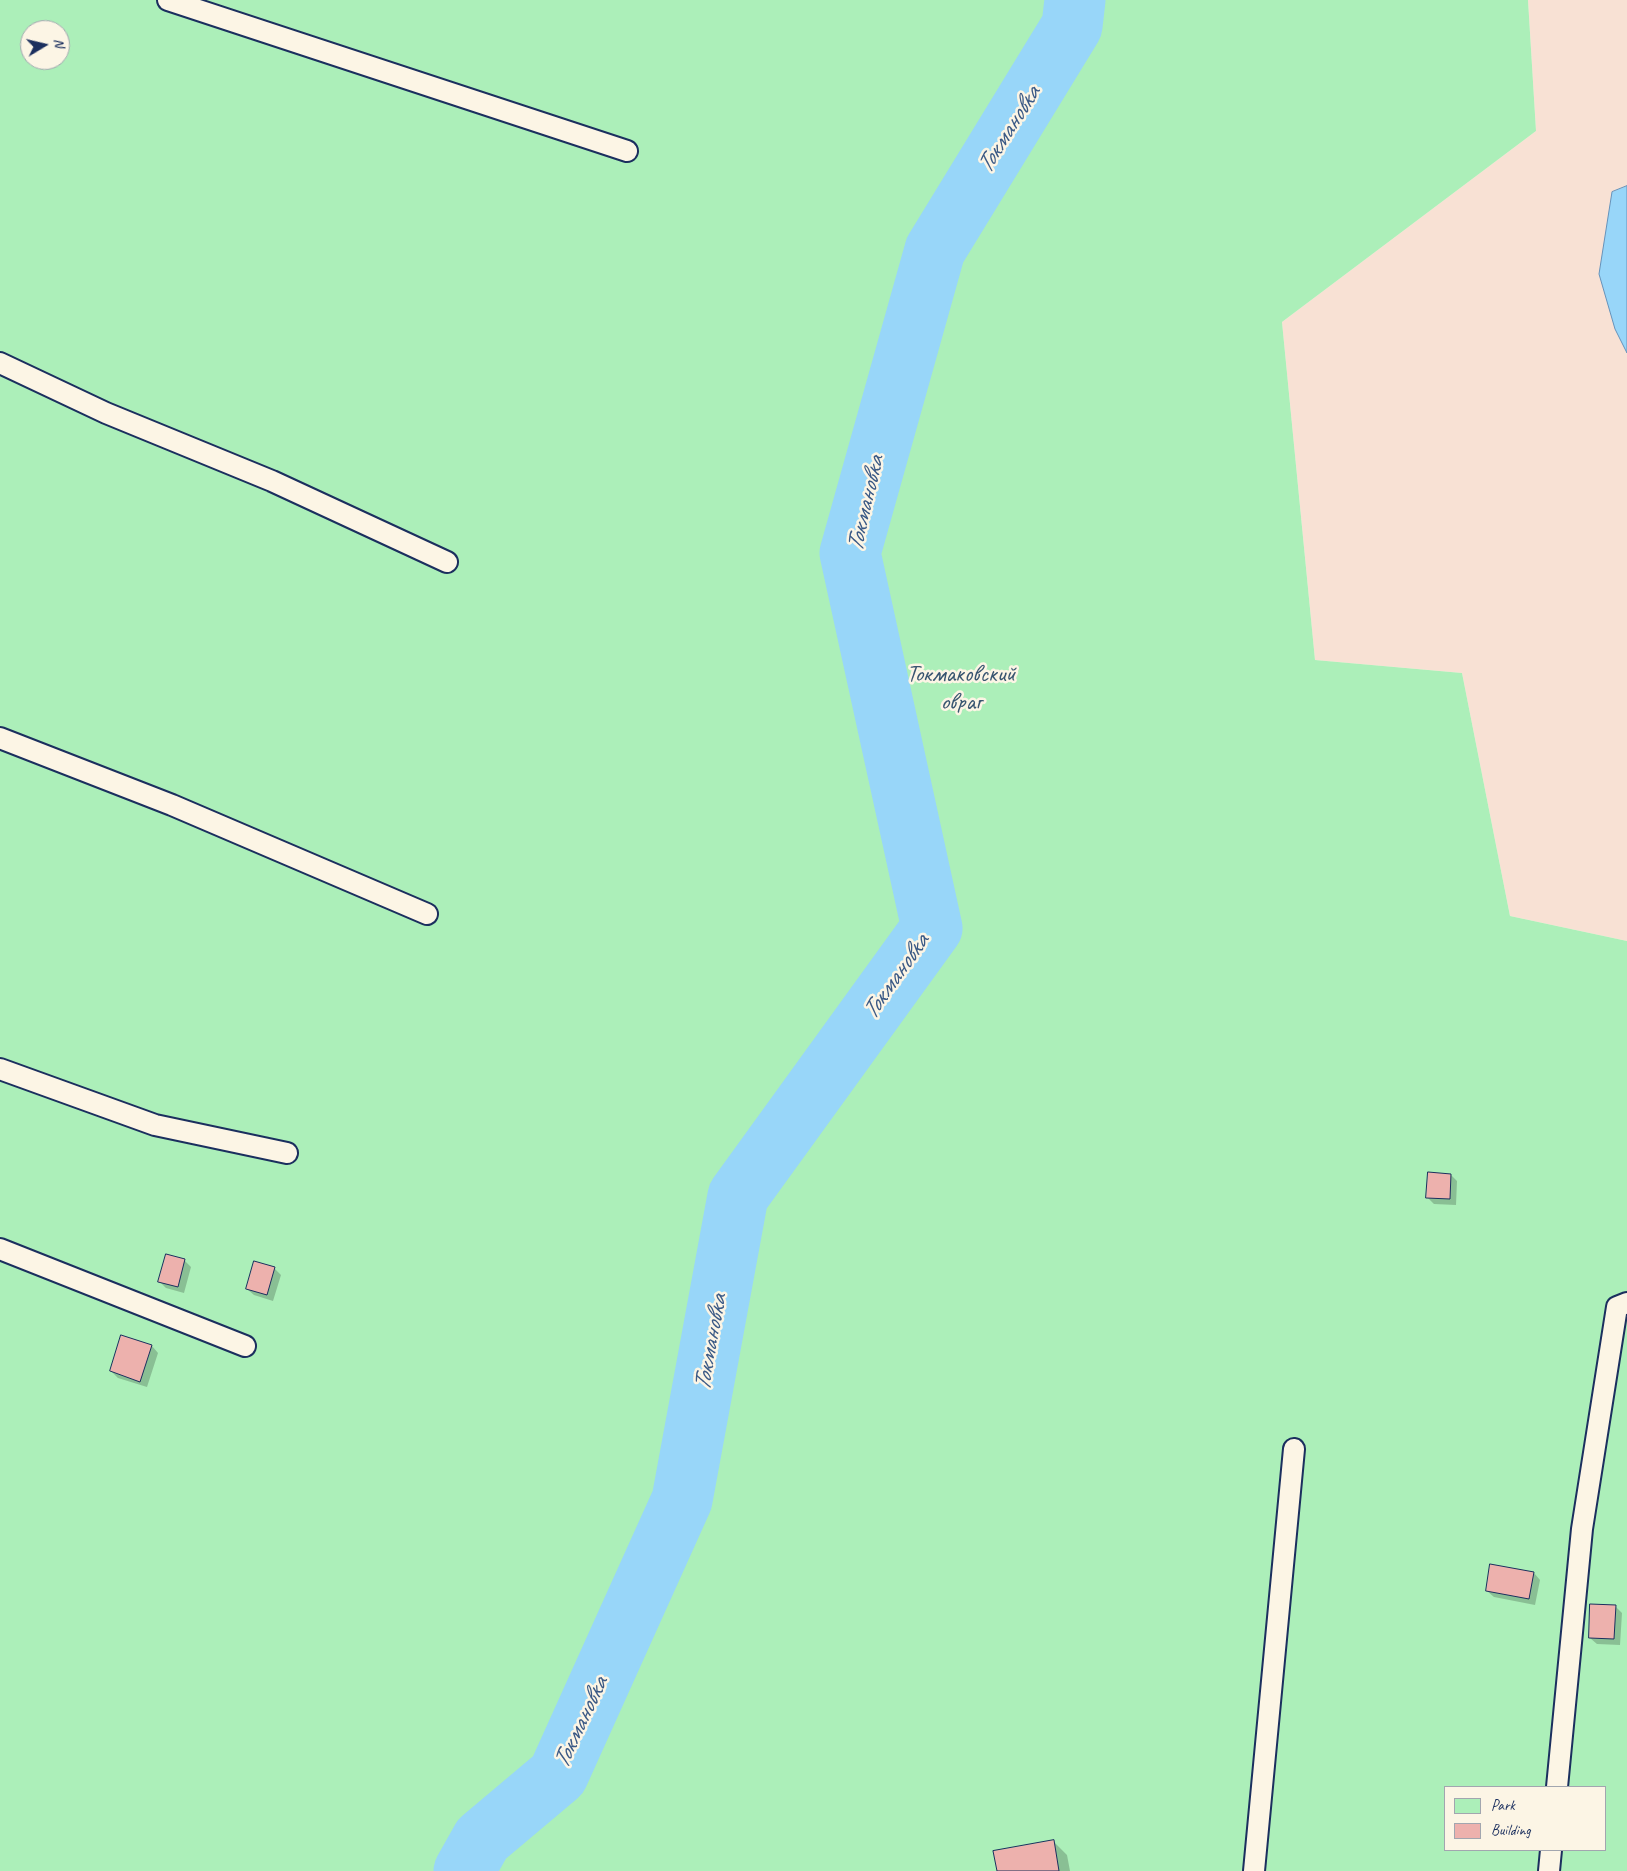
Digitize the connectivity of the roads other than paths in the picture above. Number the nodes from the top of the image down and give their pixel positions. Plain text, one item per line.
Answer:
1 (168, 0) edge
2 (627, 151) dead end
3 (0, 363) edge
4 (447, 562) dead end
5 (0, 738) edge
6 (427, 914) dead end
7 (0, 1069) edge
8 (286, 1153) dead end
9 (0, 1249) edge
10 (1627, 1303) edge
11 (245, 1346) dead end
12 (1294, 1449) dead end
13 (1557, 1786) edge
14 (1550, 1851) edge
15 (1254, 1871) edge
16 (1549, 1871) edge

1 - 2 lane
3 - 4 lane
5 - 6 lane
7 - 8 lane
9 - 11 lane
10 - 13 lane
12 - 15 lane
14 - 16 lane

